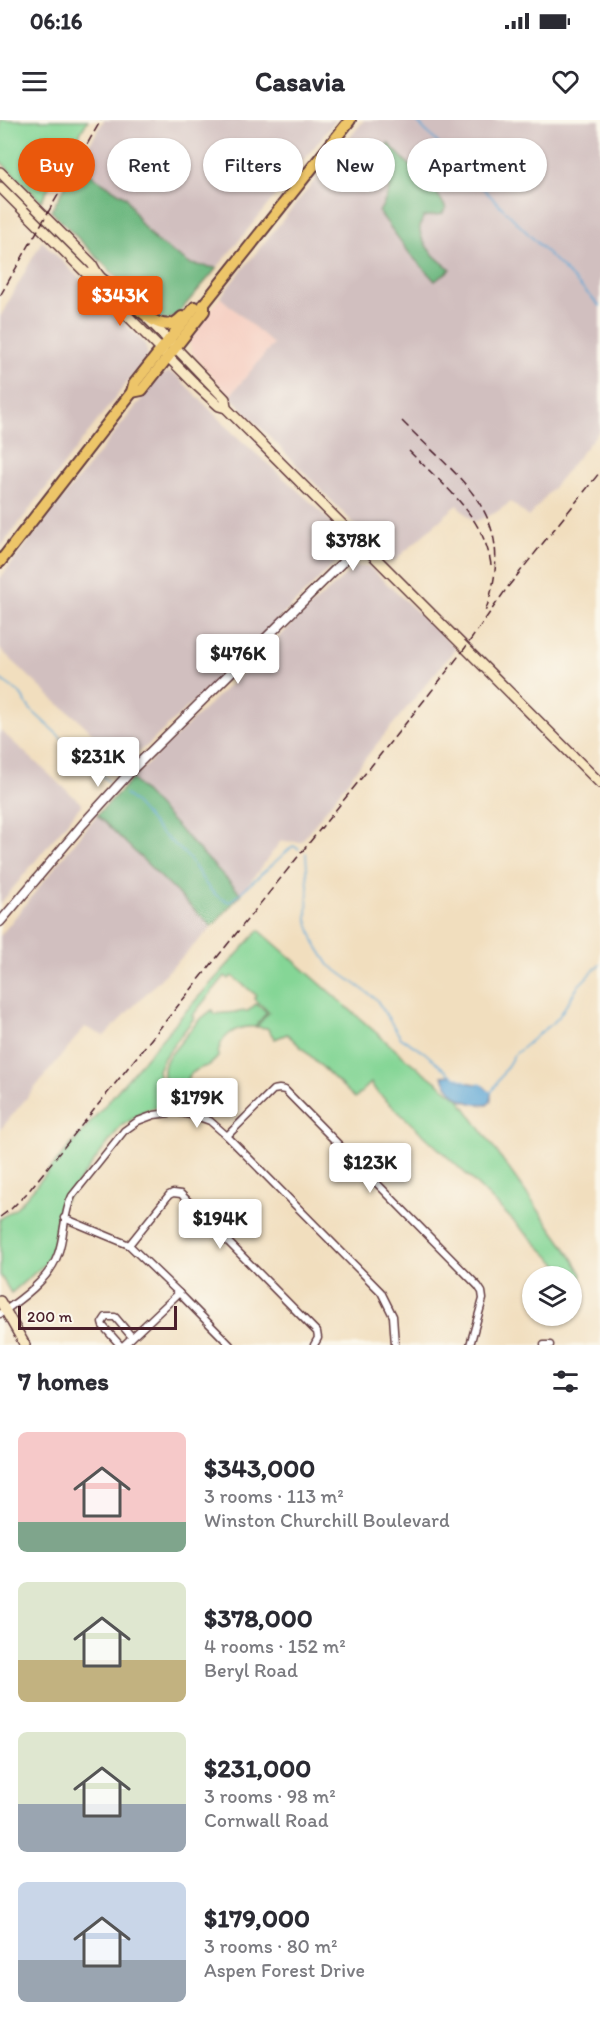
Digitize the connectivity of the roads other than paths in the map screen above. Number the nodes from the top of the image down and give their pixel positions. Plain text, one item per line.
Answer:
1 (350, 120) edge
2 (0, 172) edge
3 (0, 187) edge
4 (98, 275) junction
5 (109, 286) junction
6 (134, 306) junction
7 (200, 306) junction
8 (172, 343) junction
9 (165, 353) junction
10 (226, 408) junction
11 (361, 544) junction
12 (0, 562) edge
13 (600, 783) edge
14 (0, 922) edge
15 (227, 1136) junction
16 (64, 1218) junction
17 (129, 1245) junction
18 (179, 1293) junction
19 (0, 1301) edge
20 (3, 1312) edge
21 (132, 1337) junction
22 (25, 1345) edge
23 (122, 1345) edge
24 (230, 1345) edge
25 (314, 1345) edge
26 (395, 1345) edge
27 (470, 1345) edge
28 (544, 1345) edge
29 (550, 1345) edge

1 - 7 main road
2 - 4 main road
3 - 4 main road
4 - 5 main road
5 - 6 main road
5 - 9 main road
6 - 7 main road
6 - 8 main road
7 - 8 main road
8 - 9 main road
8 - 10 main road
9 - 10 main road
9 - 12 main road
10 - 11 main road
11 - 13 main road
11 - 14 street
15 - 16 street
15 - 26 street
15 - 27 street
16 - 17 street
16 - 20 street
17 - 18 street
17 - 25 street
18 - 21 street
18 - 24 street
19 - 20 main road
20 - 22 main road
21 - 23 street
21 - 23 street
28 - 29 street

